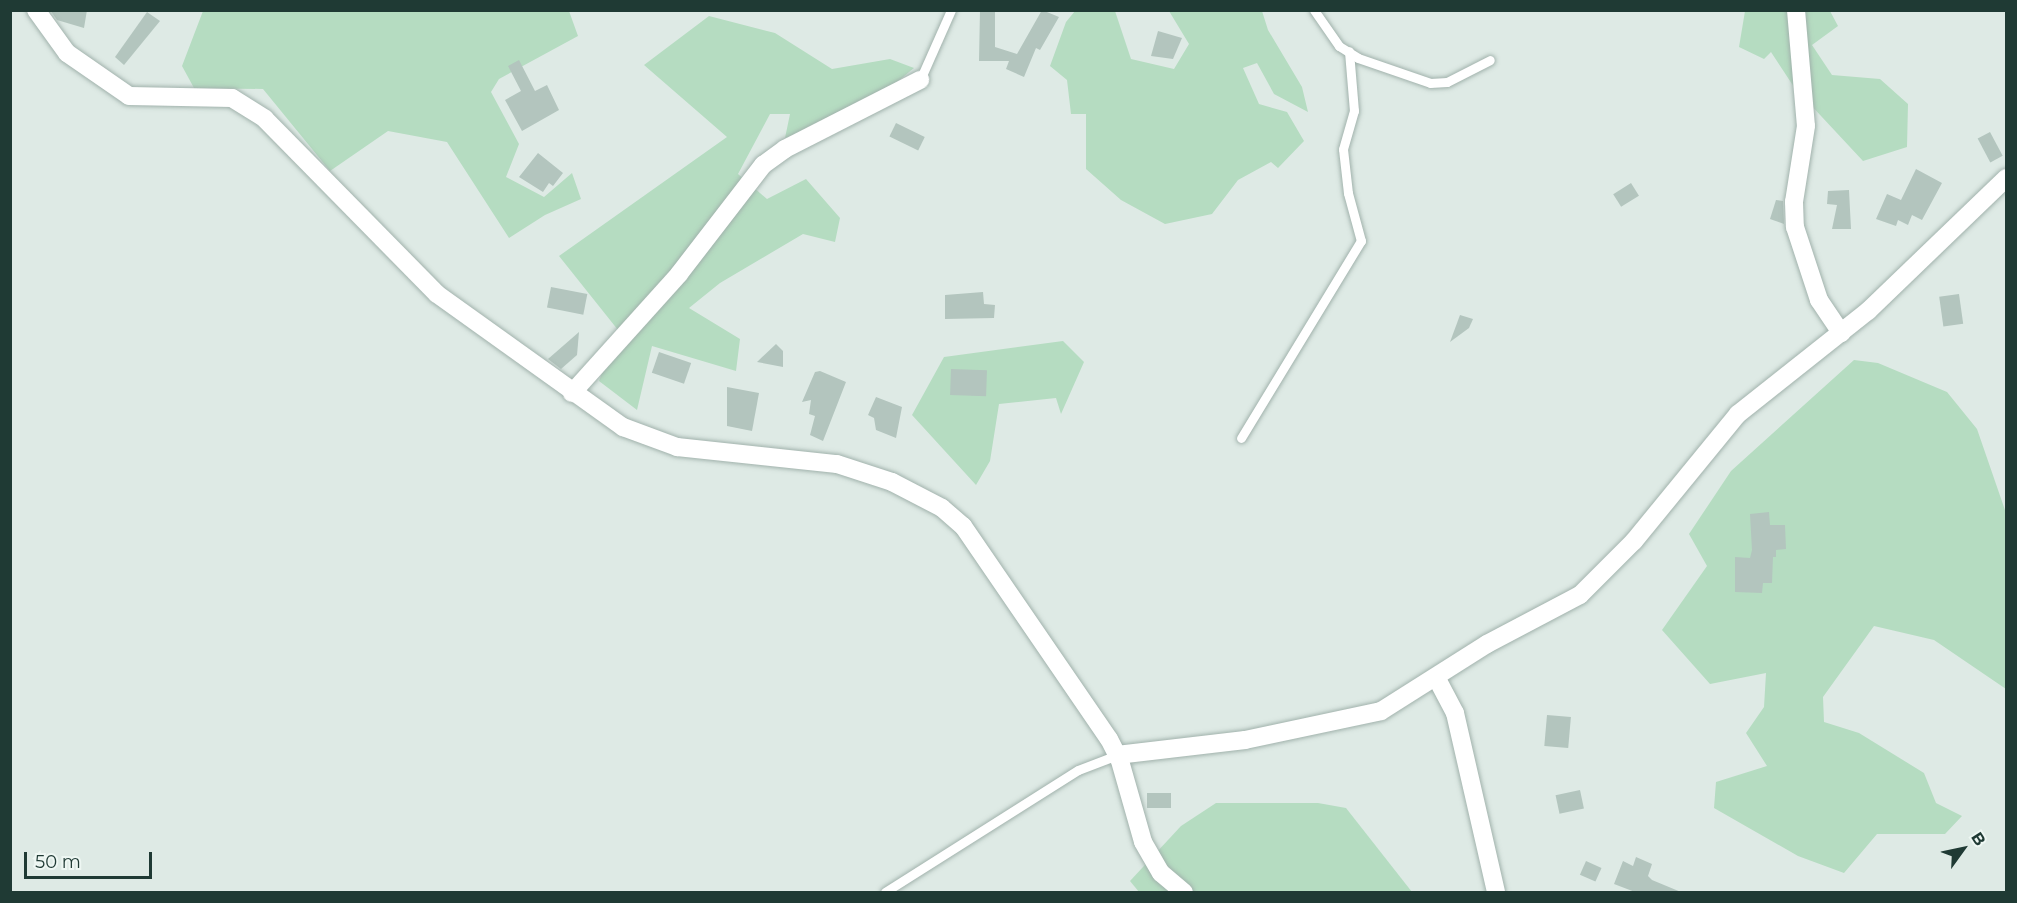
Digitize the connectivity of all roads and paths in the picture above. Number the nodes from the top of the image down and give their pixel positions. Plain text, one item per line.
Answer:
1 (36, 10) edge
2 (951, 10) edge
3 (1314, 10) edge
4 (1796, 10) edge
5 (1349, 51) junction
6 (1490, 60) dead end
7 (920, 80) joint
8 (2007, 178) edge
9 (1841, 333) junction
10 (572, 393) junction
11 (1240, 438) dead end
12 (1436, 677) junction
13 (1118, 755) junction
14 (885, 892) edge
15 (1184, 892) edge
16 (1496, 892) edge

1 - 10 street
2 - 7 lane
3 - 5 lane
4 - 9 street
5 - 6 lane
5 - 11 lane
7 - 10 street
8 - 9 street
9 - 12 street
10 - 13 street
12 - 13 street
12 - 16 street
13 - 14 lane
13 - 15 street

